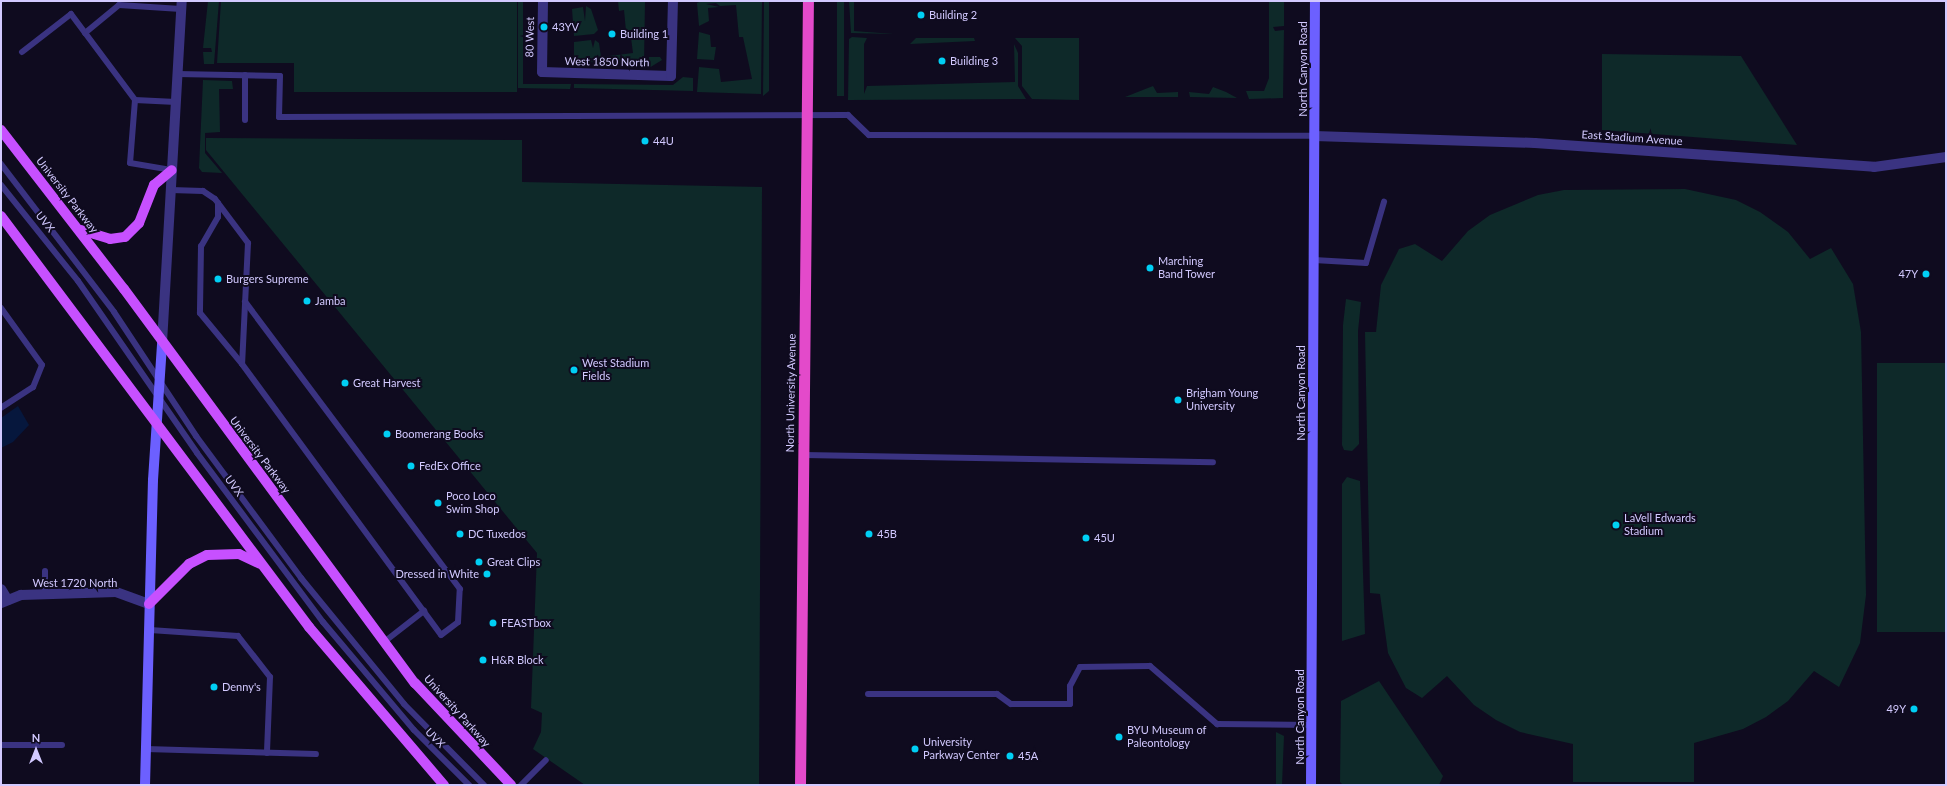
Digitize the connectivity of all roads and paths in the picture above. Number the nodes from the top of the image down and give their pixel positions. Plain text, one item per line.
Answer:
1 (543, 1) edge
2 (673, 1) edge
3 (808, 1) edge
4 (1316, 1) edge
5 (181, 5) edge
6 (85, 33) junction
7 (22, 52) dead end
8 (542, 72) joint
9 (177, 74) junction
10 (246, 75) junction
11 (135, 100) junction
12 (176, 102) junction
13 (808, 116) junction
14 (246, 120) dead end
15 (1, 130) edge
16 (1314, 136) junction
17 (1946, 157) edge
18 (1, 164) edge
19 (172, 170) junction
20 (1, 185) edge
21 (171, 190) junction
22 (1384, 202) dead end
23 (218, 203) junction
24 (1, 216) edge
25 (73, 222) junction
26 (1314, 260) junction
27 (245, 302) junction
28 (1, 308) edge
29 (162, 343) junction
30 (242, 364) junction
31 (159, 380) junction
32 (158, 394) junction
33 (1, 408) edge
34 (156, 423) junction
35 (804, 454) junction
36 (1213, 462) dead end
37 (266, 570) junction
38 (44, 571) dead end
39 (1, 589) edge
40 (45, 595) junction
41 (5, 601) edge
42 (149, 604) junction
43 (424, 612) junction
44 (150, 630) junction
45 (384, 642) junction
46 (868, 694) dead end
47 (1312, 725) junction
48 (1, 745) edge
49 (62, 745) dead end
50 (146, 749) junction
51 (267, 753) junction
52 (316, 754) dead end
53 (546, 760) dead end
54 (145, 785) edge
55 (444, 785) edge
56 (468, 785) edge
57 (484, 785) edge
58 (511, 785) edge
59 (521, 785) edge
60 (800, 785) edge
61 (1311, 785) edge

1 - 8 street, 80 West
2 - 8 street, West 1850 North
3 - 13 highway, North University Avenue
4 - 16 main road, North Canyon Road
5 - 6 lane
5 - 9 street
6 - 7 lane
6 - 11 lane
9 - 10 lane
9 - 12 street
10 - 13 lane
10 - 14 lane
11 - 12 lane
11 - 19 lane
12 - 19 street
13 - 16 lane
13 - 35 highway, North University Avenue
15 - 25 main road, University Parkway
16 - 17 street, East Stadium Avenue
16 - 26 main road, North Canyon Road
18 - 31 lane
19 - 21 street
19 - 25 main road
20 - 32 lane, UVX
21 - 23 lane
21 - 29 street
22 - 26 lane
23 - 27 lane
23 - 30 lane
24 - 34 main road
25 - 29 main road, University Parkway
26 - 47 main road, North Canyon Road
27 - 30 lane
27 - 43 lane
28 - 33 lane
29 - 31 main road
29 - 45 main road, University Parkway
30 - 43 lane
31 - 32 main road
31 - 57 lane
32 - 34 main road
32 - 56 lane, UVX
34 - 37 main road
34 - 42 main road
35 - 36 lane
35 - 60 highway, North University Avenue
37 - 42 main road
37 - 55 main road
38 - 40 lane
39 - 41 street
40 - 41 street, West 1720 North
40 - 42 street, West 1720 North
42 - 44 main road
43 - 45 lane
44 - 50 main road
44 - 51 lane
45 - 58 main road, University Parkway
46 - 47 lane
47 - 61 main road, North Canyon Road
48 - 49 lane
50 - 51 lane
50 - 54 main road
51 - 52 lane
53 - 59 lane

